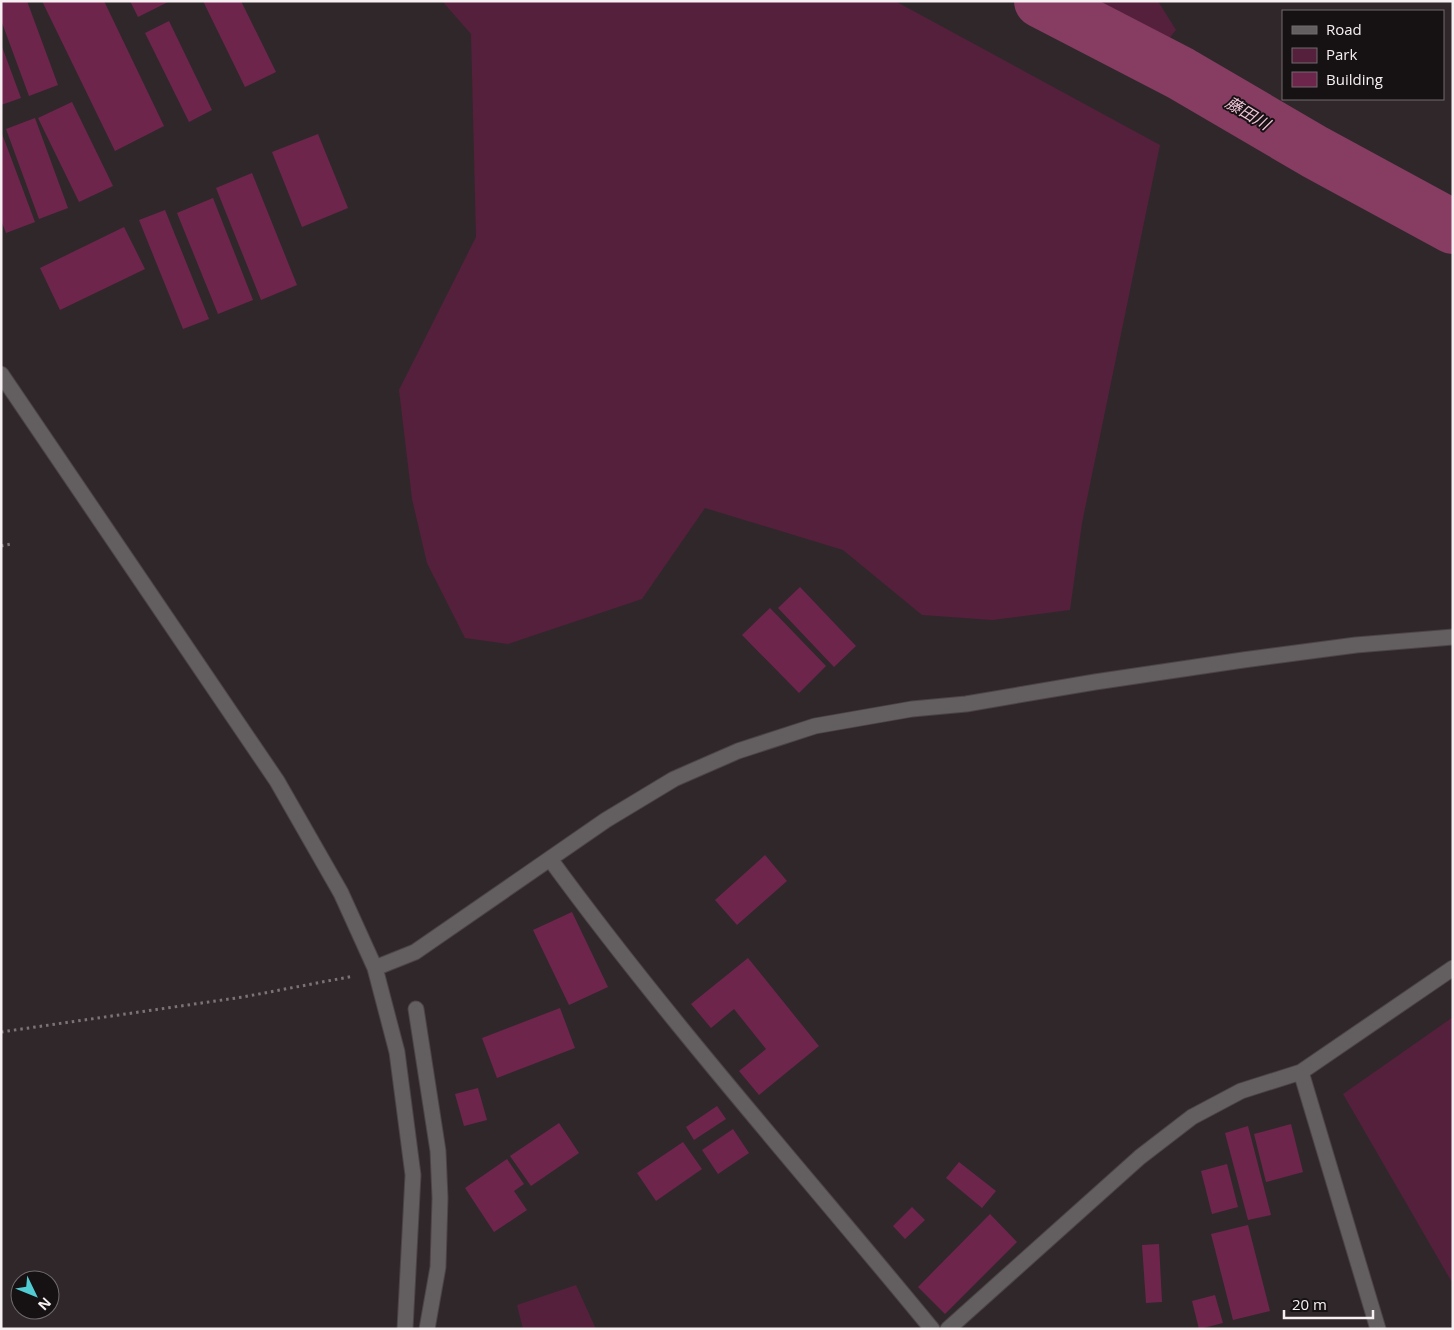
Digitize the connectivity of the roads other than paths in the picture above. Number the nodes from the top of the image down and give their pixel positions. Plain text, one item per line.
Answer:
1 (1, 374) edge
2 (1453, 637) edge
3 (550, 859) junction
4 (375, 968) junction
5 (1453, 968) edge
6 (416, 1009) dead end
7 (1302, 1072) junction
8 (405, 1329) edge
9 (427, 1329) edge
10 (932, 1329) edge
11 (948, 1329) edge
12 (1378, 1329) edge

1 - 4 street
2 - 3 street
3 - 4 street
3 - 10 street
4 - 8 street
5 - 7 street
6 - 9 street
7 - 11 street
7 - 12 street

